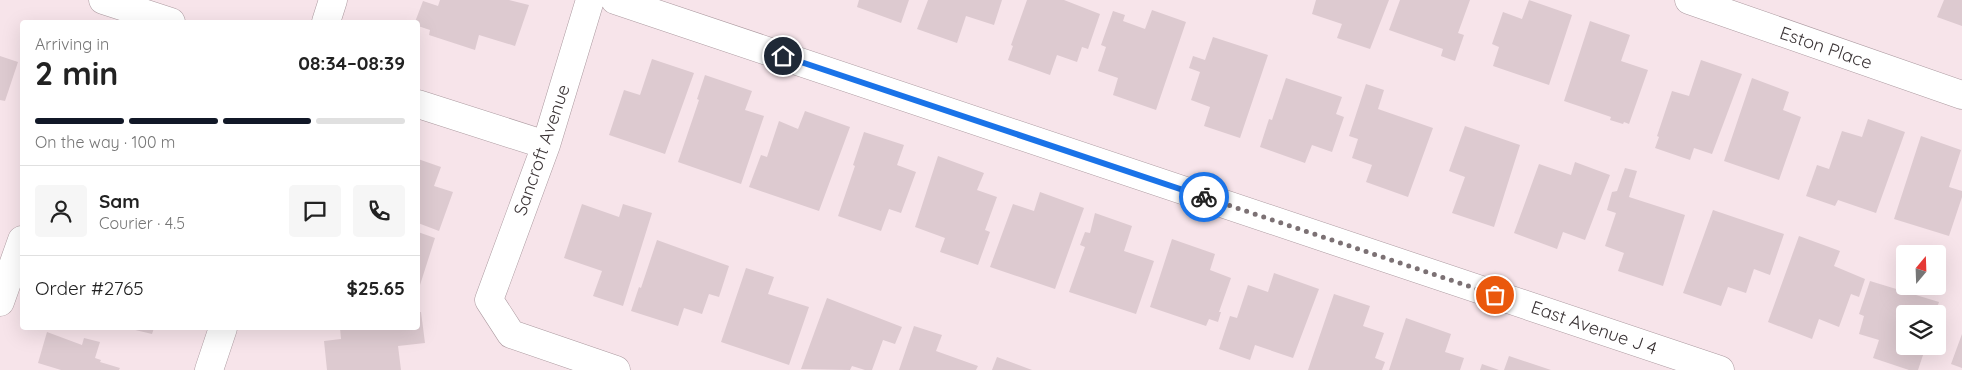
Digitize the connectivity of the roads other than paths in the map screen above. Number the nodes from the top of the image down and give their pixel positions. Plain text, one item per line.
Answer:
1 (333, 0) edge
2 (590, 0) edge
3 (614, 0) edge
4 (1689, 0) edge
5 (104, 8) edge
6 (161, 20) edge
7 (327, 20) edge
8 (1962, 95) edge
9 (420, 105) edge
10 (546, 145) junction
11 (20, 246) edge
12 (0, 302) edge
13 (222, 330) edge
14 (208, 370) edge
15 (616, 370) edge
16 (1720, 370) edge

1 - 7 street
2 - 10 street, Sancroft Avenue
3 - 16 street, East Avenue J 4
4 - 8 street, Eston Place
5 - 6 street
9 - 10 street
10 - 15 street, Sancroft Avenue
11 - 12 street
13 - 14 street

